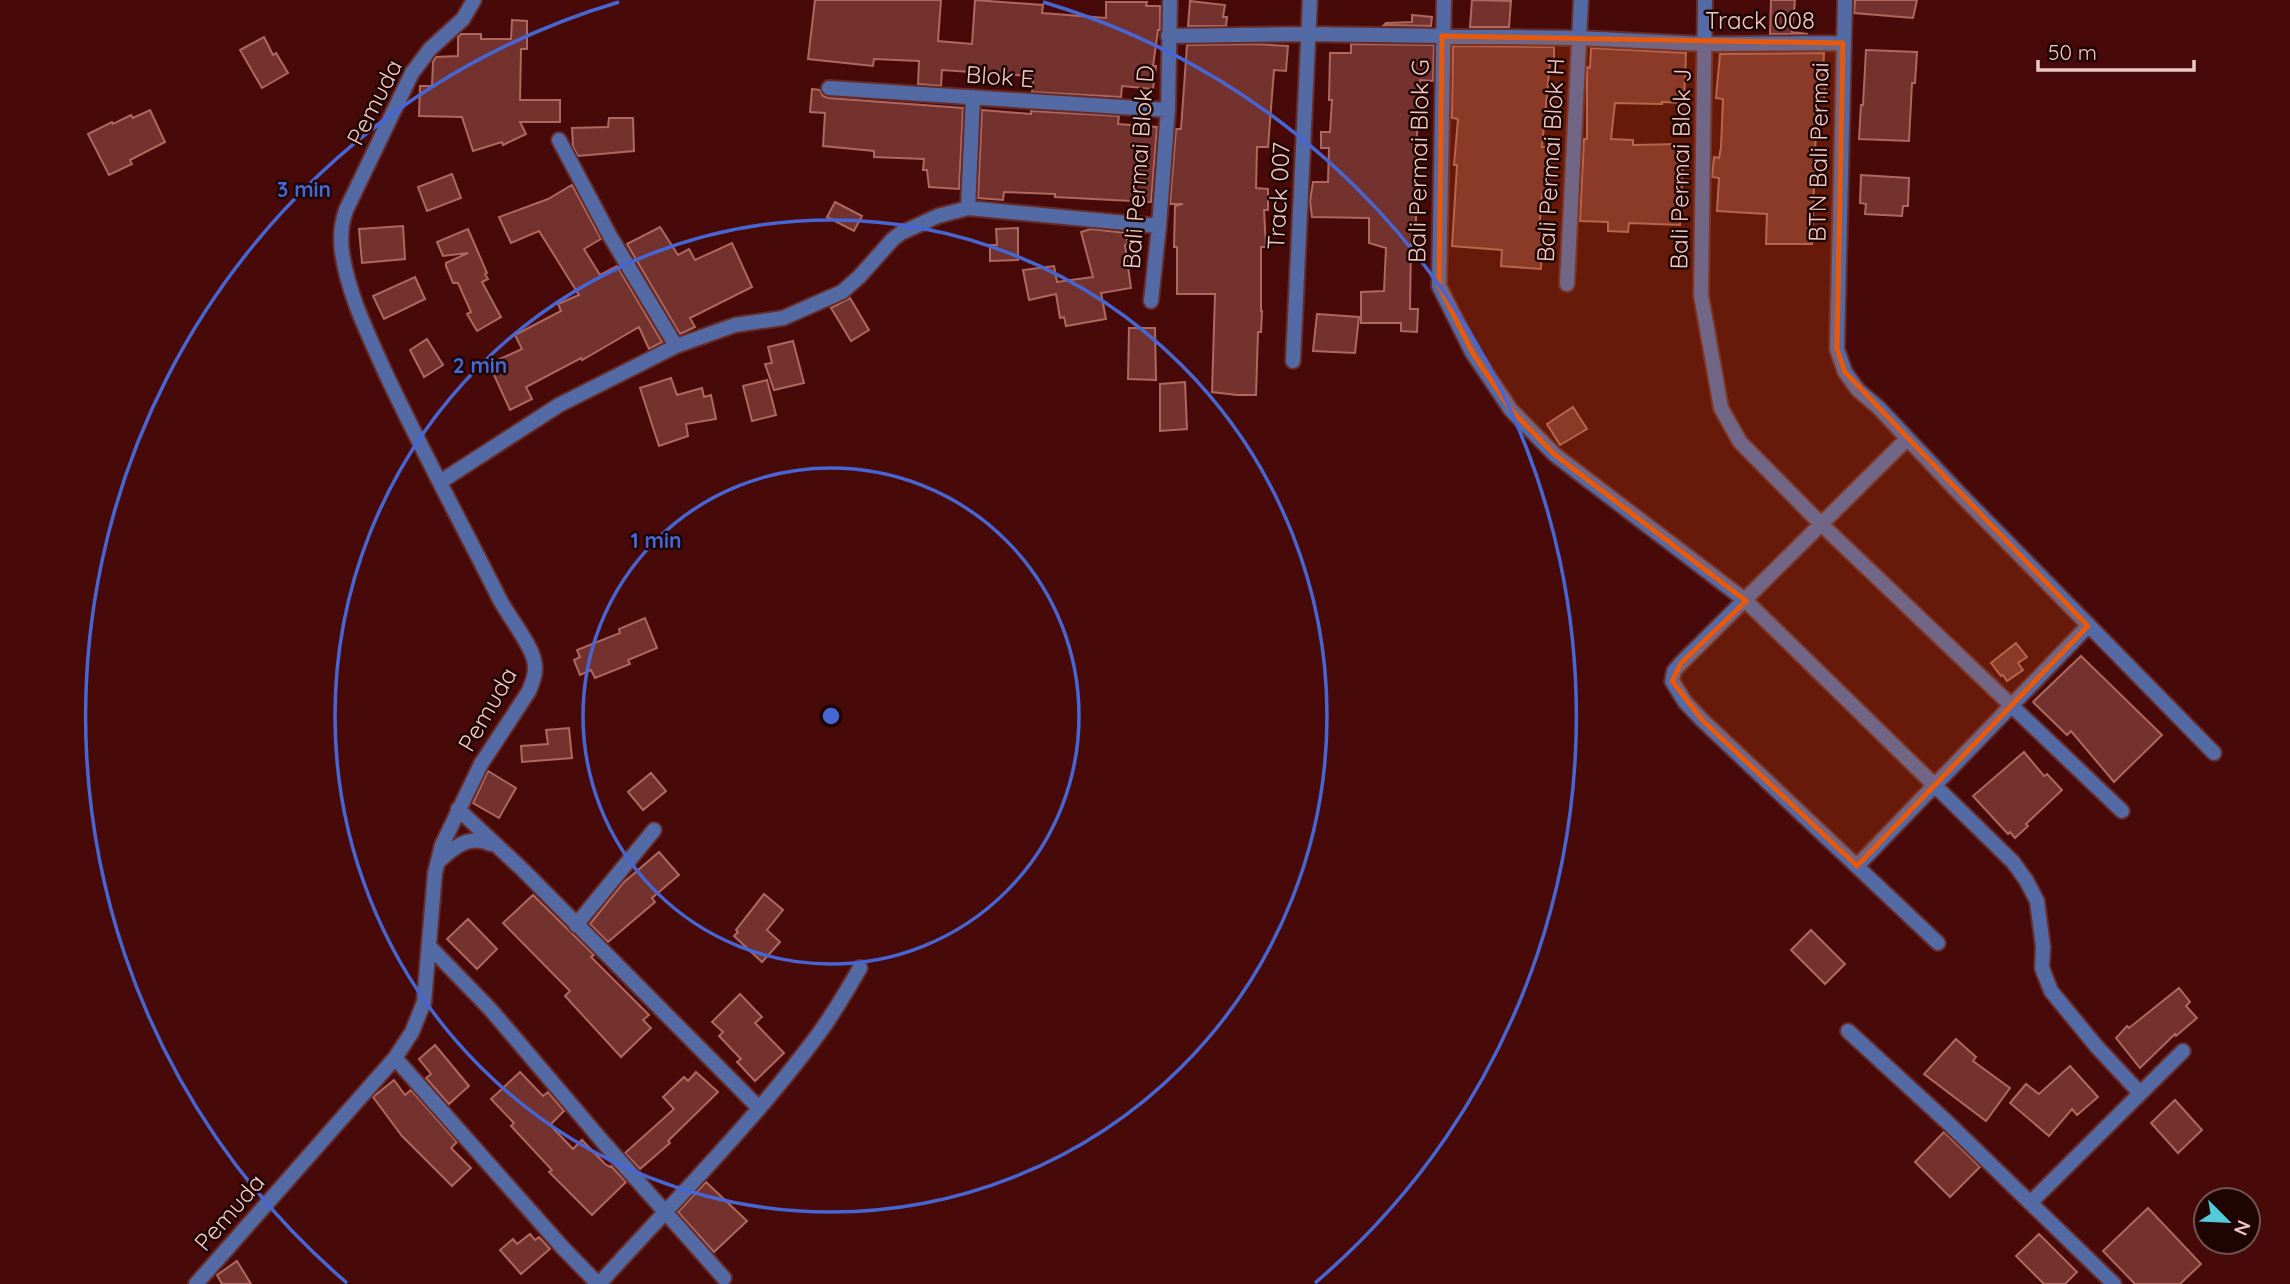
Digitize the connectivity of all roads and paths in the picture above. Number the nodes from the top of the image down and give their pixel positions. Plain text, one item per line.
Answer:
1 (474, 0) edge
2 (1170, 0) edge
3 (1310, 0) edge
4 (1444, 0) edge
5 (1581, 0) edge
6 (1705, 0) edge
7 (1845, 0) edge
8 (1308, 34) junction
9 (1168, 36) junction
10 (1442, 36) junction
11 (1578, 38) junction
12 (1843, 43) junction
13 (1704, 44) junction
14 (829, 88) dead end
15 (973, 97) junction
16 (1168, 110) junction
17 (559, 140) dead end
18 (968, 208) junction
19 (1159, 226) junction
20 (1567, 284) dead end
21 (1151, 301) dead end
22 (676, 346) junction
23 (1293, 361) dead end
24 (1907, 439) junction
25 (440, 482) junction
26 (1821, 524) junction
27 (1746, 601) junction
28 (2088, 626) junction
29 (2010, 705) junction
30 (2214, 753) dead end
31 (1937, 785) junction
32 (457, 809) junction
33 (2122, 810) dead end
34 (654, 830) dead end
35 (496, 846) junction
36 (438, 862) junction
37 (1857, 866) junction
38 (576, 925) junction
39 (1938, 943) dead end
40 (429, 946) junction
41 (860, 968) dead end
42 (1848, 1031) dead end
43 (2183, 1051) dead end
44 (396, 1058) junction
45 (2140, 1093) junction
46 (759, 1108) junction
47 (2030, 1203) junction
48 (666, 1210) junction
49 (724, 1278) dead end
50 (196, 1284) edge
51 (599, 1284) edge
52 (2115, 1284) edge

1 - 25 street, Pemuda
2 - 9 street
3 - 8 street, Track 007
4 - 10 street, Bali Permai Blok G
5 - 11 street, Bali Permai Blok H
6 - 13 street, Bali Permai Blok J
7 - 12 street, BTN Bali Permai
8 - 9 street, Track 008
8 - 10 street, Track 008
8 - 23 street, Track 007
9 - 16 street, Bali Permai Blok D
10 - 11 street, Track 008
10 - 27 street, Bali Permai Blok G
11 - 13 street, Track 008
11 - 20 street, Bali Permai Blok H
12 - 13 street, Track 008
12 - 24 street, BTN Bali Permai
13 - 26 street, Bali Permai Blok J
14 - 15 street, Blok E
15 - 16 street, Blok E
15 - 18 street
16 - 19 street, Bali Permai Blok D
17 - 22 street
18 - 19 street
18 - 22 street
19 - 21 street, Bali Permai Blok D
22 - 25 street
24 - 26 street
24 - 28 street, BTN Bali Permai
25 - 32 street, Pemuda
26 - 27 street
26 - 29 street, Bali Permai Blok J
27 - 31 street
27 - 37 street
28 - 29 street
28 - 30 street, BTN Bali Permai
29 - 31 street
29 - 33 street, Bali Permai Blok J
31 - 37 street
31 - 45 street
32 - 35 street
32 - 36 street, Pemuda
34 - 38 street
35 - 36 street
35 - 38 street
36 - 40 street, Pemuda
37 - 39 street
38 - 46 street
40 - 44 street, Pemuda
40 - 48 street
41 - 46 street
42 - 47 street
43 - 45 street
44 - 50 street, Pemuda
44 - 51 street
45 - 47 street
46 - 48 street
47 - 52 street
48 - 49 street
48 - 51 street

